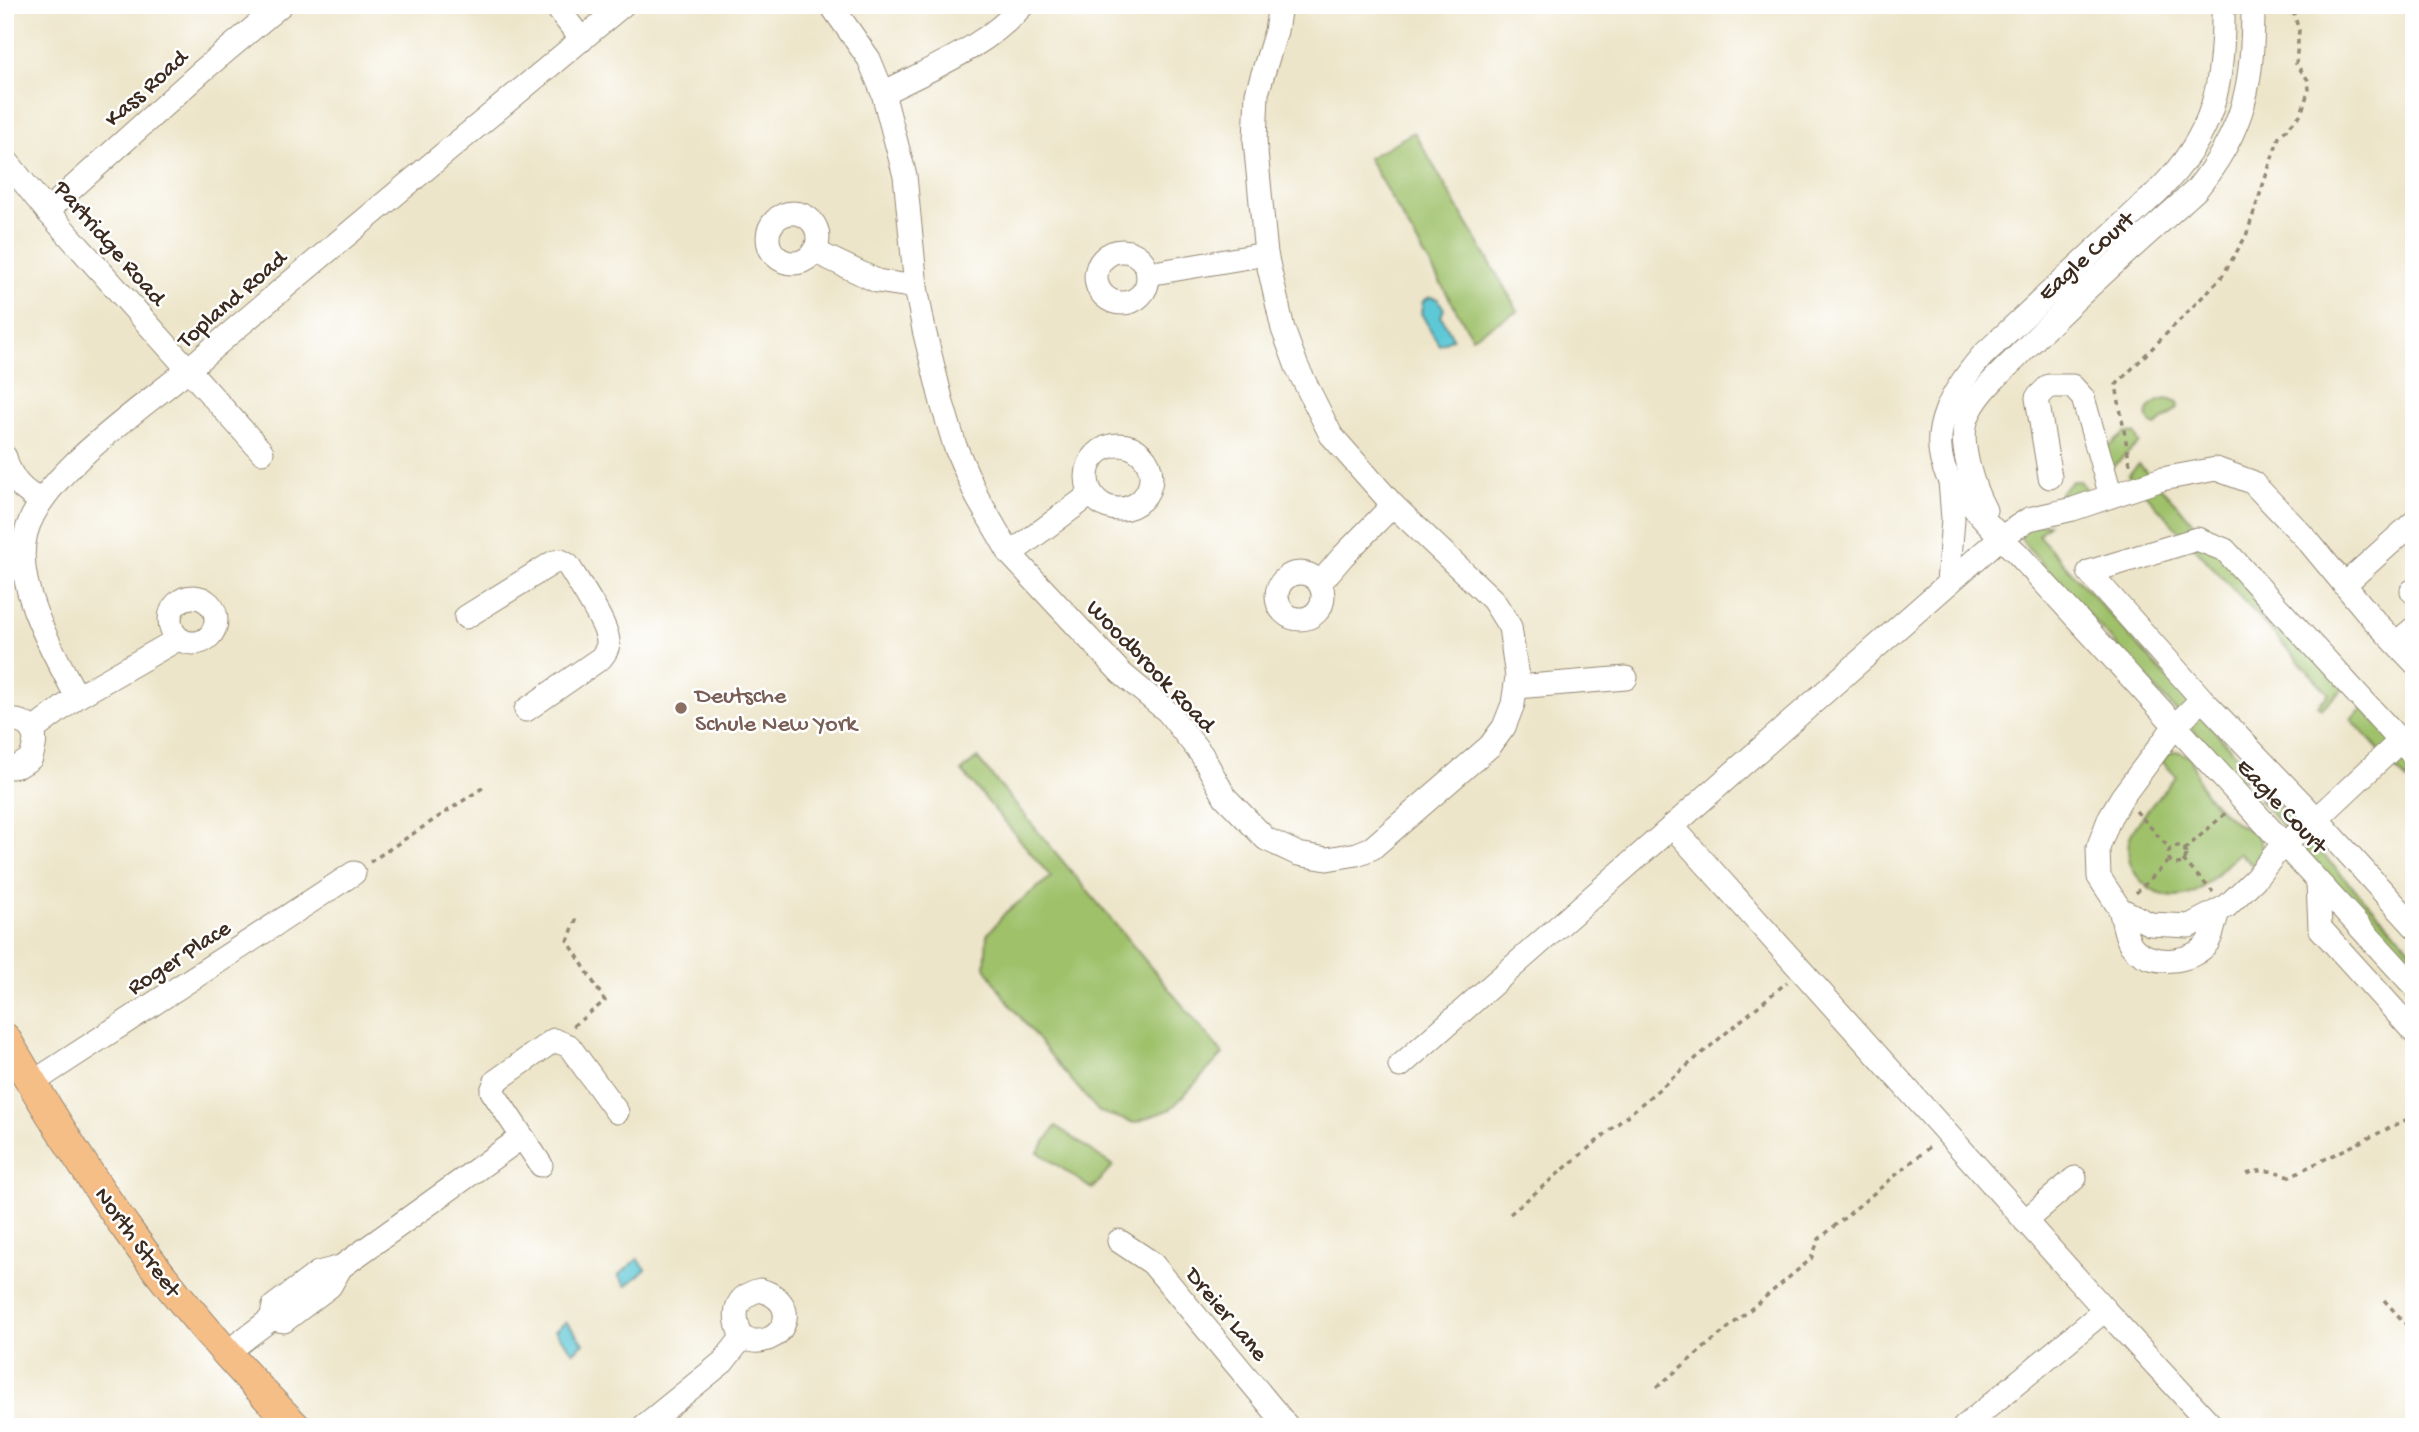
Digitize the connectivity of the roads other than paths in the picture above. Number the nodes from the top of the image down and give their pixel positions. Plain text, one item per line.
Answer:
1 (282, 5) edge
2 (555, 5) edge
3 (623, 5) edge
4 (831, 5) edge
5 (1023, 5) edge
6 (1280, 5) edge
7 (2223, 5) edge
8 (2253, 5) edge
9 (582, 40) junction
10 (883, 93) junction
11 (5, 159) edge
12 (47, 211) junction
13 (814, 251) dead end
14 (1266, 254) junction
15 (1148, 274) dead end
16 (916, 287) junction
17 (189, 369) junction
18 (262, 452) dead end
19 (5, 457) edge
20 (2050, 477) dead end
21 (1950, 480) junction
22 (1091, 494) dead end
23 (23, 495) edge
24 (2111, 496) junction
25 (1393, 505) junction
26 (2414, 522) edge
27 (2000, 538) junction
28 (1010, 554) junction
29 (1320, 583) dead end
30 (1948, 583) junction
31 (2344, 584) junction
32 (466, 617) dead end
33 (2414, 628) edge
34 (177, 639) dead end
35 (2396, 643) junction
36 (2414, 662) edge
37 (1626, 678) dead end
38 (1516, 687) junction
39 (77, 696) junction
40 (2202, 699) junction
41 (526, 710) dead end
42 (5, 722) edge
43 (2175, 726) junction
44 (32, 731) junction
45 (2407, 748) edge
46 (5, 765) edge
47 (2317, 819) junction
48 (1672, 826) junction
49 (2283, 844) junction
50 (354, 873) road end
51 (2319, 883) junction
52 (2120, 909) junction
53 (2222, 909) junction
54 (2414, 926) edge
55 (2414, 986) edge
56 (2414, 1032) edge
57 (5, 1038) edge
58 (1400, 1066) dead end
59 (32, 1083) junction
60 (617, 1112) dead end
61 (522, 1137) junction
62 (541, 1165) dead end
63 (2075, 1178) dead end
64 (2025, 1221) junction
65 (1119, 1241) dead end
66 (2105, 1310) junction
67 (742, 1339) dead end
68 (226, 1353) junction
69 (296, 1427) edge
70 (643, 1427) edge
71 (1288, 1427) edge
72 (1964, 1427) edge
73 (2213, 1427) edge

1 - 12 street, Kass Road
2 - 9 street
3 - 9 street, Topland Road
4 - 10 street, Woodbrook Road
5 - 10 street
6 - 14 street, Woodbrook Road
7 - 21 street, Eagle Court
8 - 27 street, Eagle Court
9 - 17 street, Topland Road
10 - 16 street, Woodbrook Road
11 - 12 street, Partridge Road
12 - 17 street, Partridge Road
13 - 16 street
14 - 15 street
14 - 25 street, Woodbrook Road
16 - 28 street, Woodbrook Road
17 - 18 street, Partridge Road
17 - 23 street, Topland Road
19 - 23 street
20 - 24 street
21 - 27 street, Eagle Court
21 - 30 street, Eagle Court
22 - 28 street
23 - 39 street, Topland Road
24 - 27 street
24 - 31 street
25 - 29 street
25 - 38 street, Woodbrook Road
26 - 31 street
27 - 30 street
27 - 43 street, Eagle Court
28 - 38 street, Woodbrook Road
30 - 48 street
31 - 35 street
32 - 41 street
33 - 35 street
34 - 39 street
35 - 36 street
37 - 38 street
39 - 44 street
40 - 43 street
40 - 45 street
40 - 47 street
42 - 44 street
43 - 49 street, Eagle Court
43 - 52 street
44 - 46 street
45 - 47 street
47 - 49 street
47 - 54 street
48 - 58 street
48 - 64 street
49 - 51 street, Eagle Court
49 - 53 street
50 - 59 street, Roger Place
51 - 55 street, Eagle Court
51 - 56 street
52 - 53 street
52 - 53 street
57 - 59 main road, North Street
59 - 68 main road, North Street
60 - 61 street
61 - 62 street
61 - 68 street
63 - 64 street
64 - 66 street
65 - 71 street, Dreier Lane
66 - 72 street
66 - 73 street
67 - 70 street
68 - 69 main road, North Street

